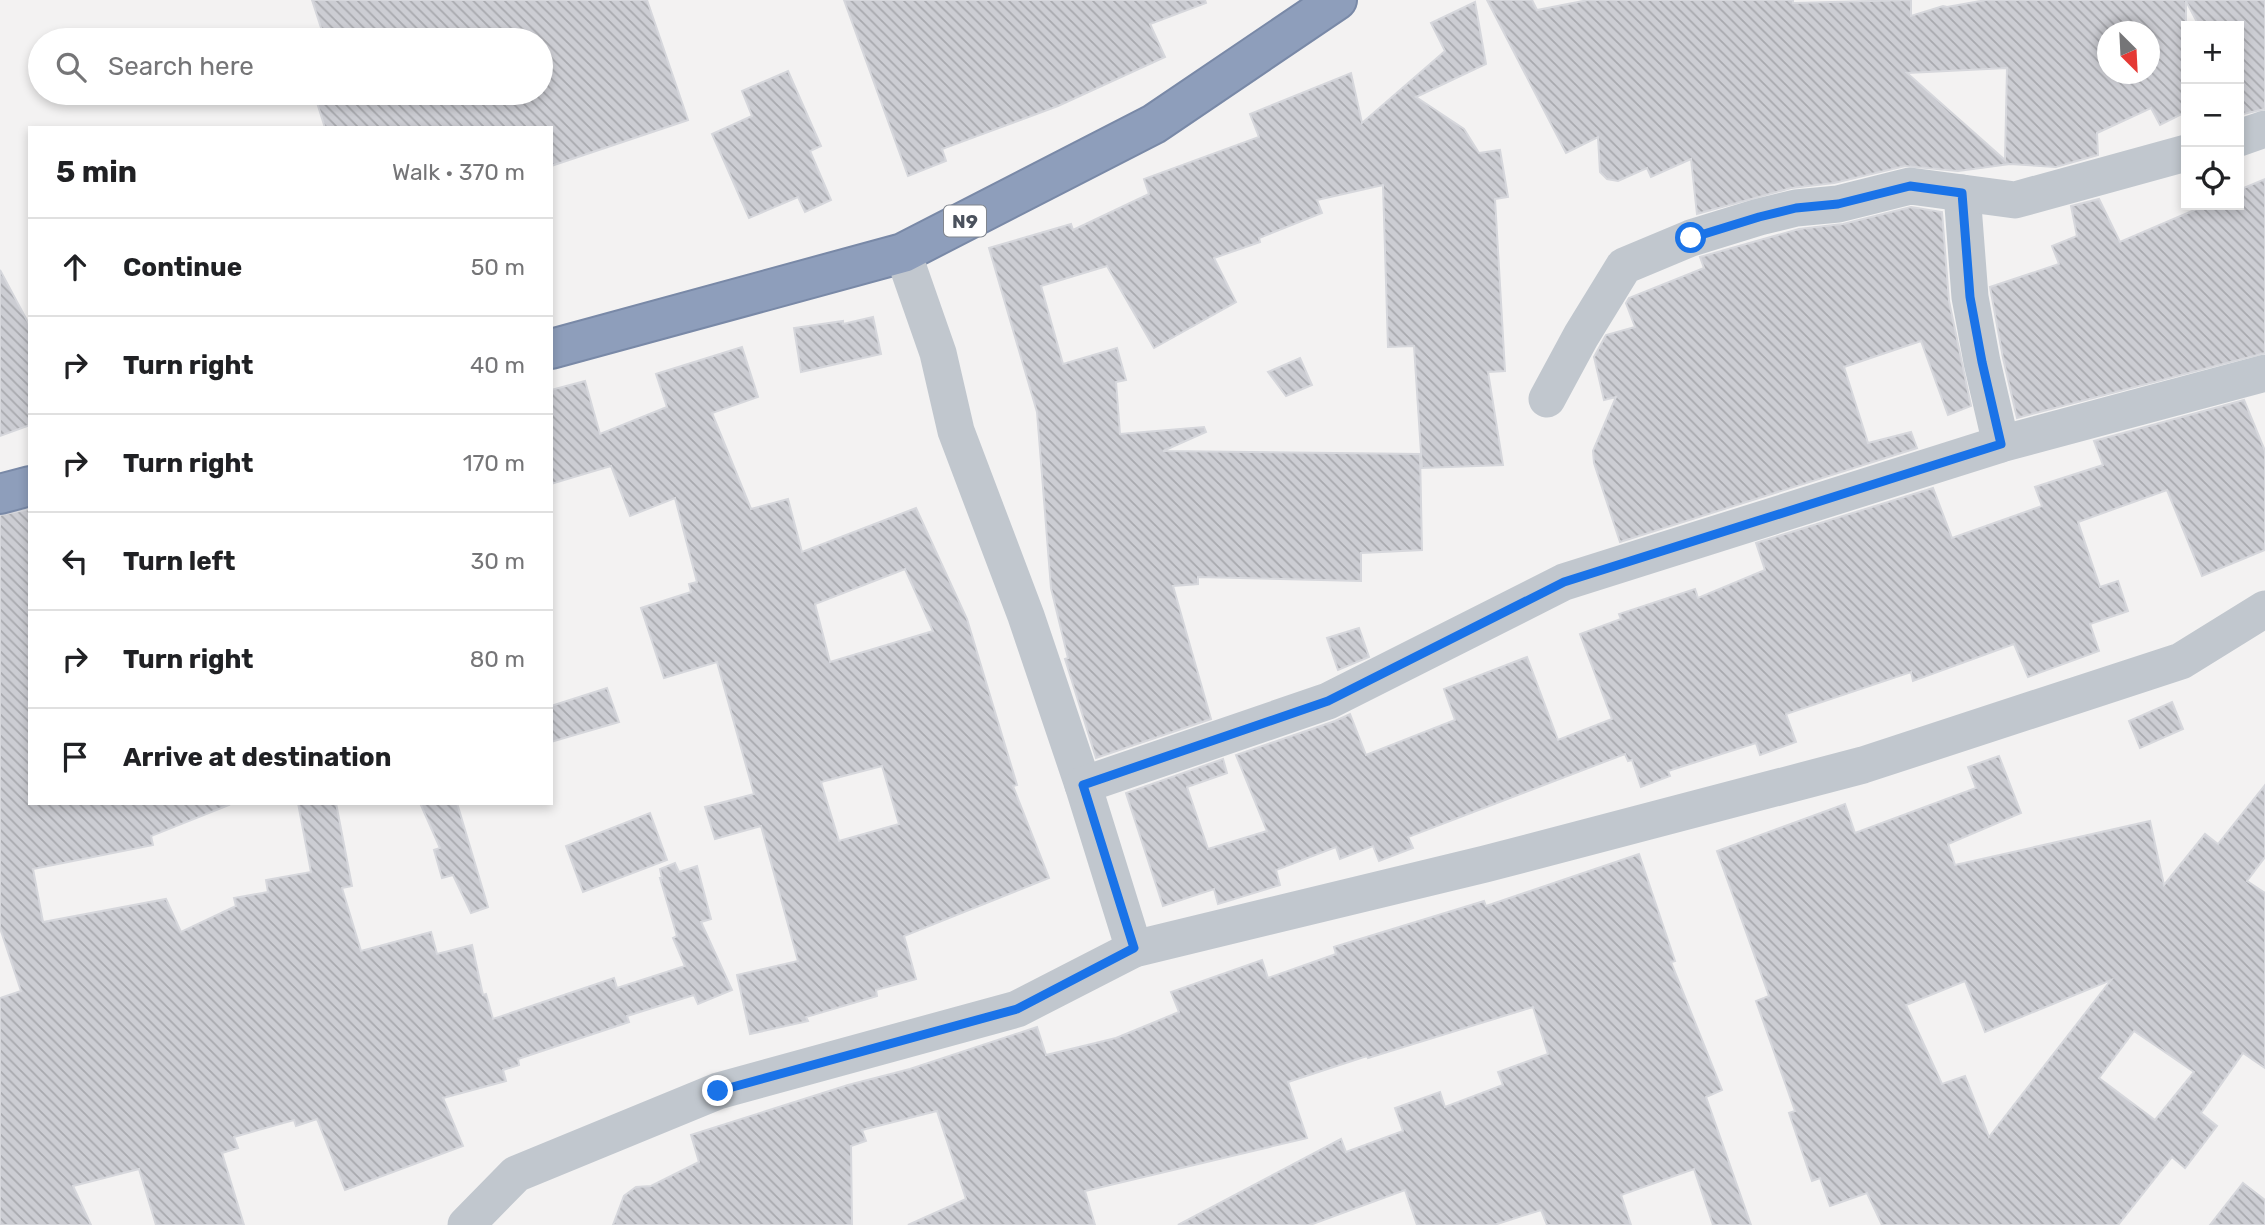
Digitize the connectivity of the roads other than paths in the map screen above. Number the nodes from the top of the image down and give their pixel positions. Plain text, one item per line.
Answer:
1 (1337, 0) edge
2 (2265, 129) edge
3 (2244, 136) edge
4 (2181, 154) edge
5 (1962, 193) junction
6 (903, 253) junction
7 (553, 348) edge
8 (2265, 373) edge
9 (1547, 399) dead end
10 (2001, 444) junction
11 (28, 487) edge
12 (0, 494) edge
13 (2265, 609) edge
14 (1083, 785) junction
15 (1134, 948) junction
16 (466, 1225) edge

1 - 6 highway, N9
2 - 3 street
4 - 5 street
5 - 9 street
5 - 10 street
6 - 7 highway, N9
6 - 14 street
8 - 10 street
10 - 14 street
11 - 12 highway
13 - 15 street
14 - 15 street
15 - 16 street

